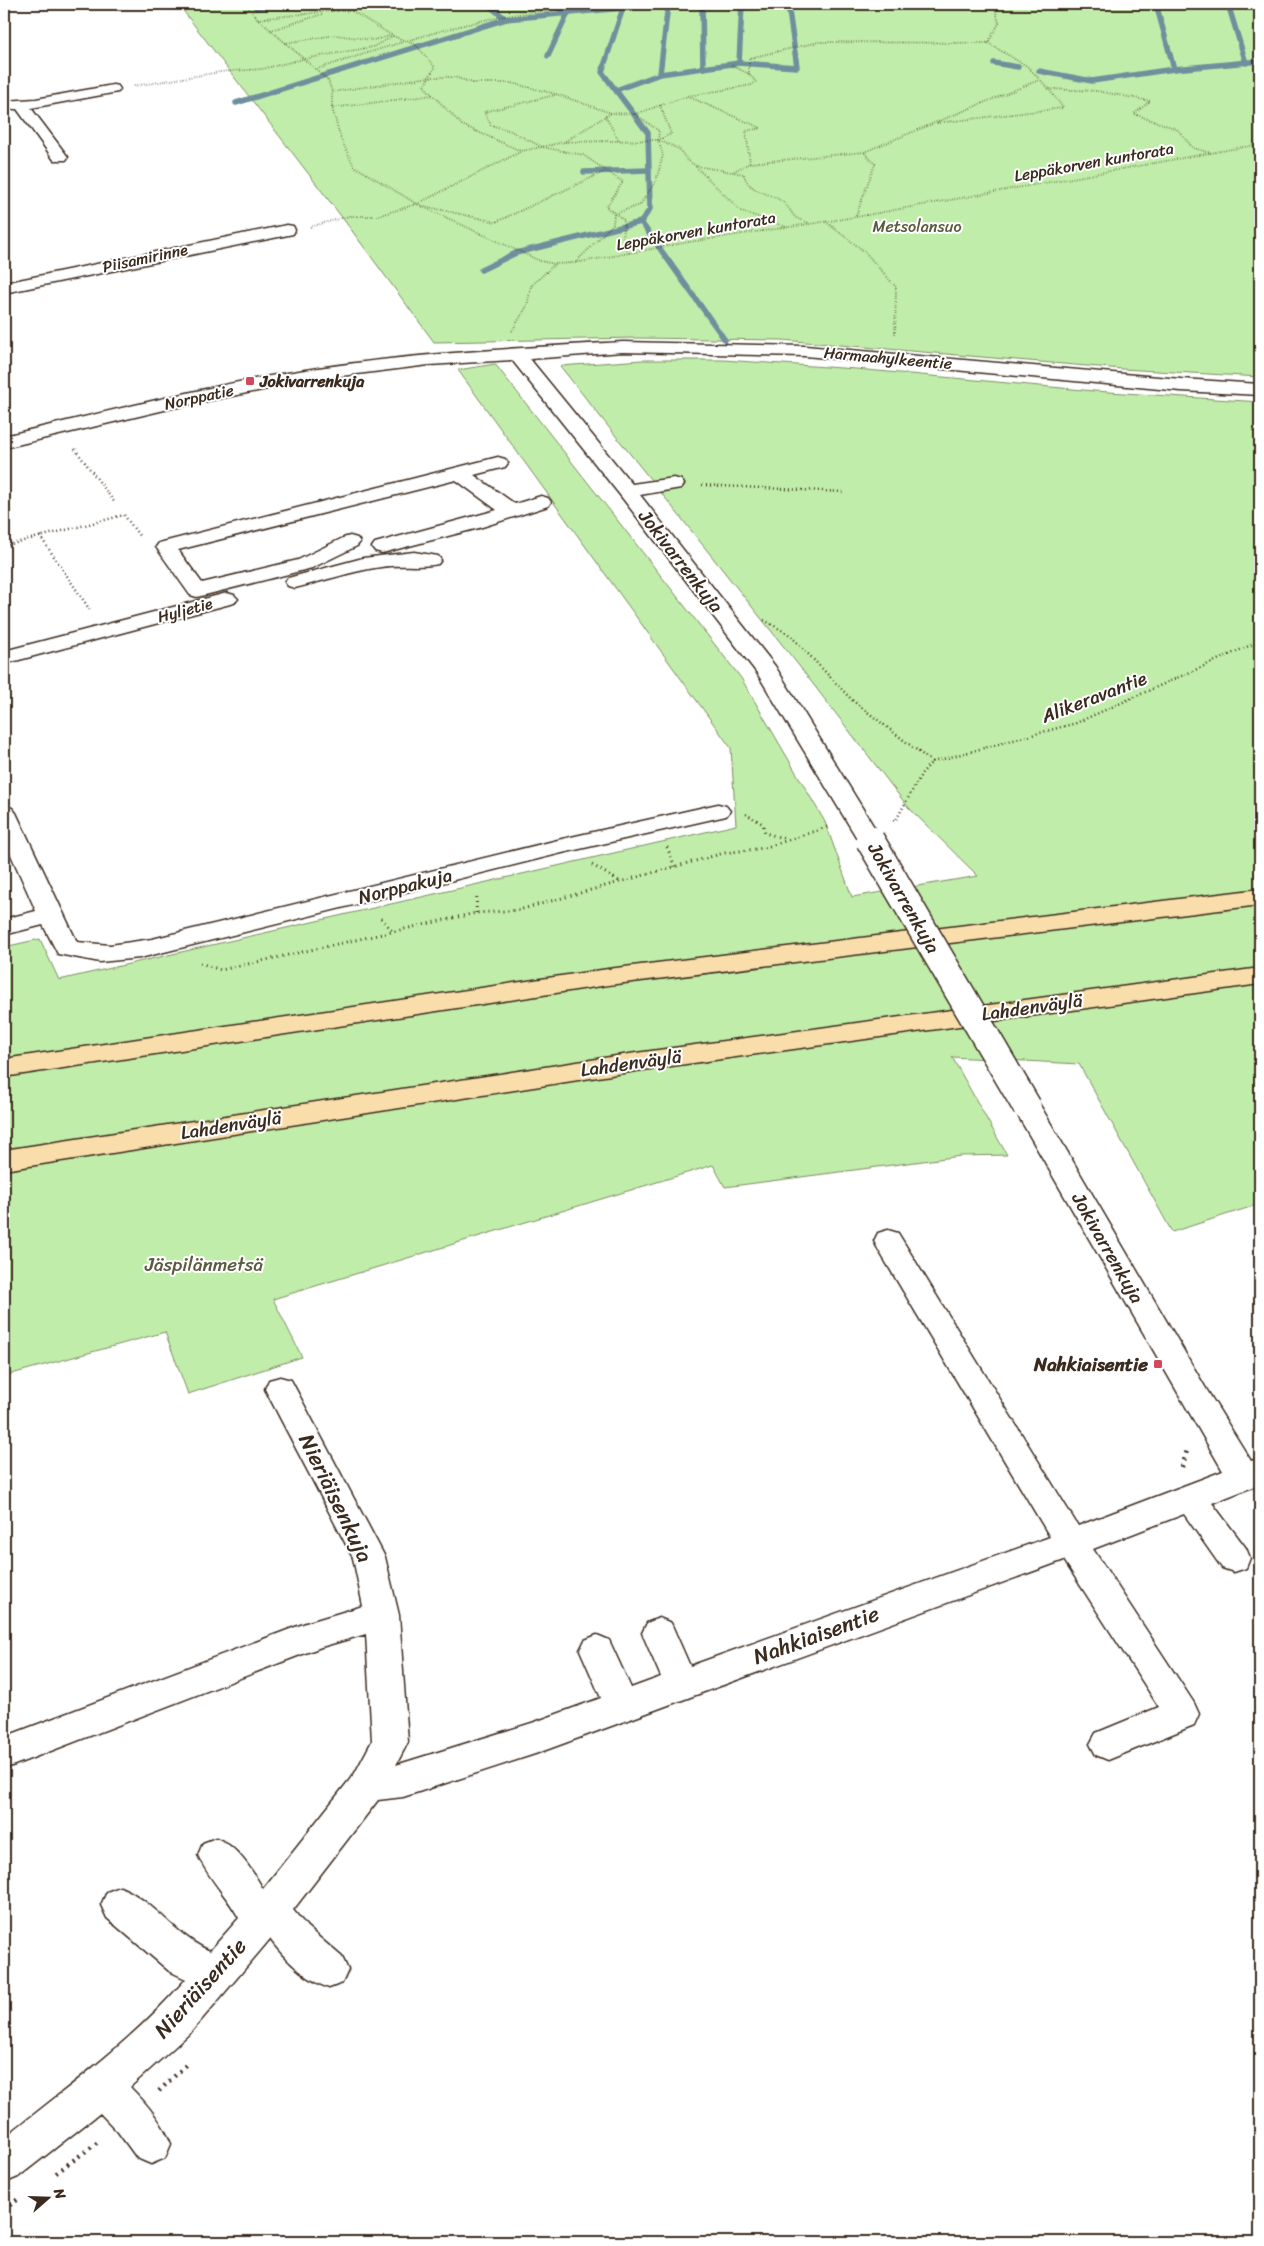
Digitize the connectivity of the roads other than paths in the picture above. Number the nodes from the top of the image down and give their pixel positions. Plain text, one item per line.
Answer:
1 (114, 89) road end
2 (21, 104) junction
3 (4, 105) edge
4 (60, 157) dead end
5 (287, 230) road end
6 (4, 288) edge
7 (516, 353) junction
8 (1260, 390) edge
9 (4, 442) edge
10 (498, 463) dead end
11 (459, 473) junction
12 (674, 484) road end
13 (627, 491) junction
14 (540, 502) dead end
15 (512, 511) junction
16 (345, 536) junction
17 (431, 560) dead end
18 (4, 658) edge
19 (718, 811) road end
20 (4, 813) edge
21 (1260, 897) edge
22 (50, 915) junction
23 (4, 927) edge
24 (1260, 976) edge
25 (4, 1068) edge
26 (4, 1160) edge
27 (888, 1240) dead end
28 (280, 1389) dead end
29 (1252, 1474) edge
30 (1190, 1497) junction
31 (1071, 1543) junction
32 (1234, 1558) dead end
33 (382, 1615) junction
34 (659, 1633) dead end
35 (597, 1650) dead end
36 (681, 1684) junction
37 (622, 1706) junction
38 (1108, 1744) dead end
39 (4, 1753) edge
40 (368, 1785) junction
41 (216, 1855) dead end
42 (120, 1905) dead end
43 (266, 1916) junction
44 (329, 1970) dead end
45 (216, 1973) junction
46 (102, 2086) junction
47 (151, 2144) dead end
48 (4, 2163) edge

1 - 2 street
2 - 3 street
2 - 4 street
5 - 6 street, Piisamirinne
7 - 8 street, Harmaahylkeentie
7 - 9 street, Norppatie
7 - 13 street, Jokivarrenkuja
10 - 11 street
11 - 15 street
11 - 16 street
12 - 13 street
13 - 29 street, Jokivarrenkuja, bridge
14 - 15 street
15 - 16 street
16 - 16 street
16 - 17 street
16 - 18 street, Hyljetie
19 - 22 street, Norppakuja
20 - 22 street, Norppakuja
21 - 25 highway
22 - 23 street
24 - 26 highway, Lahdenväylä
27 - 31 street
28 - 33 street, Nieriäisenkuja
29 - 30 street, Nahkiaisentie
30 - 31 street, Nahkiaisentie
30 - 32 street
31 - 36 street, Nahkiaisentie
31 - 38 street
33 - 39 street
33 - 40 street, Nieriäisenkuja
34 - 36 street
35 - 37 street
36 - 37 street, Nahkiaisentie
37 - 40 street, Nahkiaisentie
40 - 43 street, Nieriäisentie
41 - 43 street
42 - 45 street
43 - 44 street
43 - 45 street, Nieriäisentie
45 - 46 street, Nieriäisentie
46 - 47 street
46 - 48 street, Nieriäisentie

